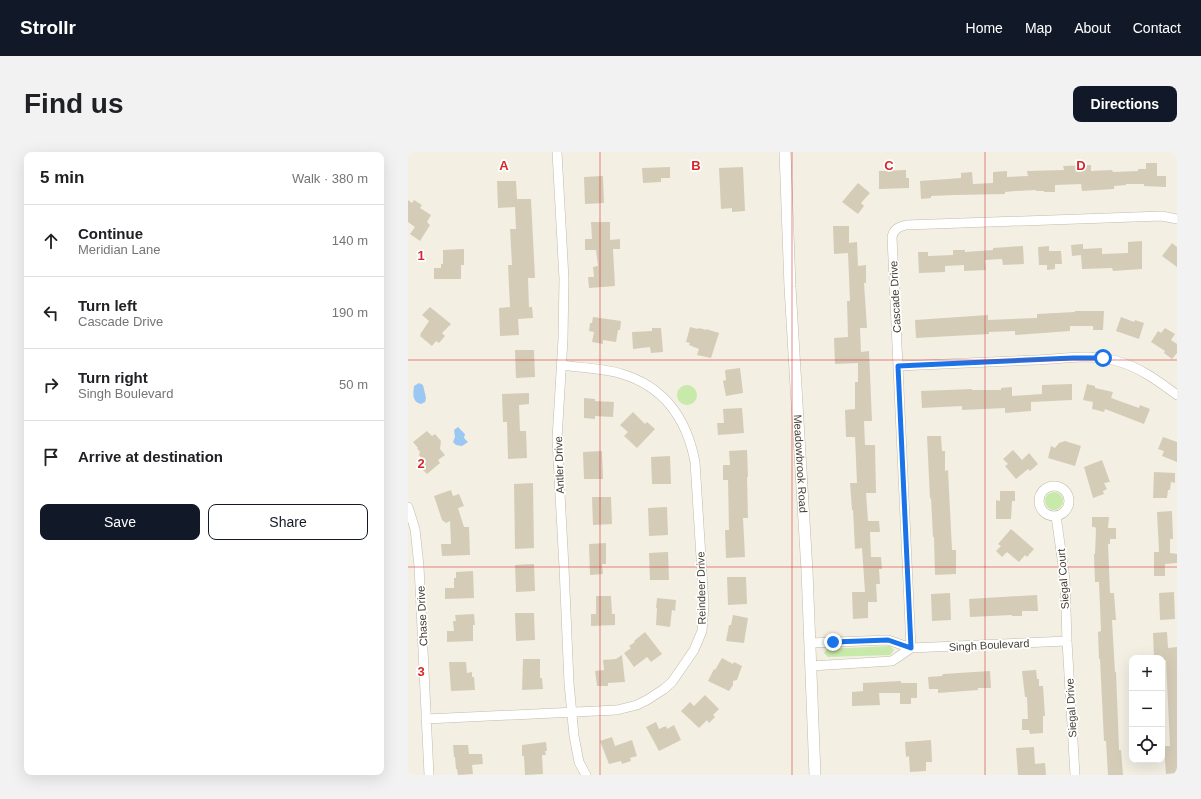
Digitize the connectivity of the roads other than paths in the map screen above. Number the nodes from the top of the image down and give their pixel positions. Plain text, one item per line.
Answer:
1 (557, 152) edge
2 (785, 152) edge
3 (1177, 218) edge
4 (561, 365) junction
5 (898, 366) junction
6 (1177, 395) edge
7 (408, 507) edge
8 (1056, 516) dead end
9 (1067, 641) junction
10 (810, 643) junction
11 (911, 648) junction
12 (811, 666) junction
13 (571, 712) junction
14 (426, 719) junction
15 (428, 775) edge
16 (586, 775) edge
17 (815, 775) edge
18 (1075, 775) edge

1 - 4 street, Antler Drive
2 - 10 street, Meadowbrook Road
3 - 5 street, Cascade Drive
4 - 13 street, Antler Drive
4 - 13 street, Reindeer Drive
5 - 6 street
5 - 11 street, Cascade Drive
7 - 14 street, Chase Drive
8 - 9 street, Siegal Court
9 - 11 street, Singh Boulevard
9 - 18 street, Siegal Drive
10 - 11 street, Singh Boulevard
10 - 12 street, Meadowbrook Road
11 - 12 street
12 - 17 street, Meadowbrook Road
13 - 14 street, Reindeer Drive
13 - 16 street, Antler Drive
14 - 15 street, Chase Drive

